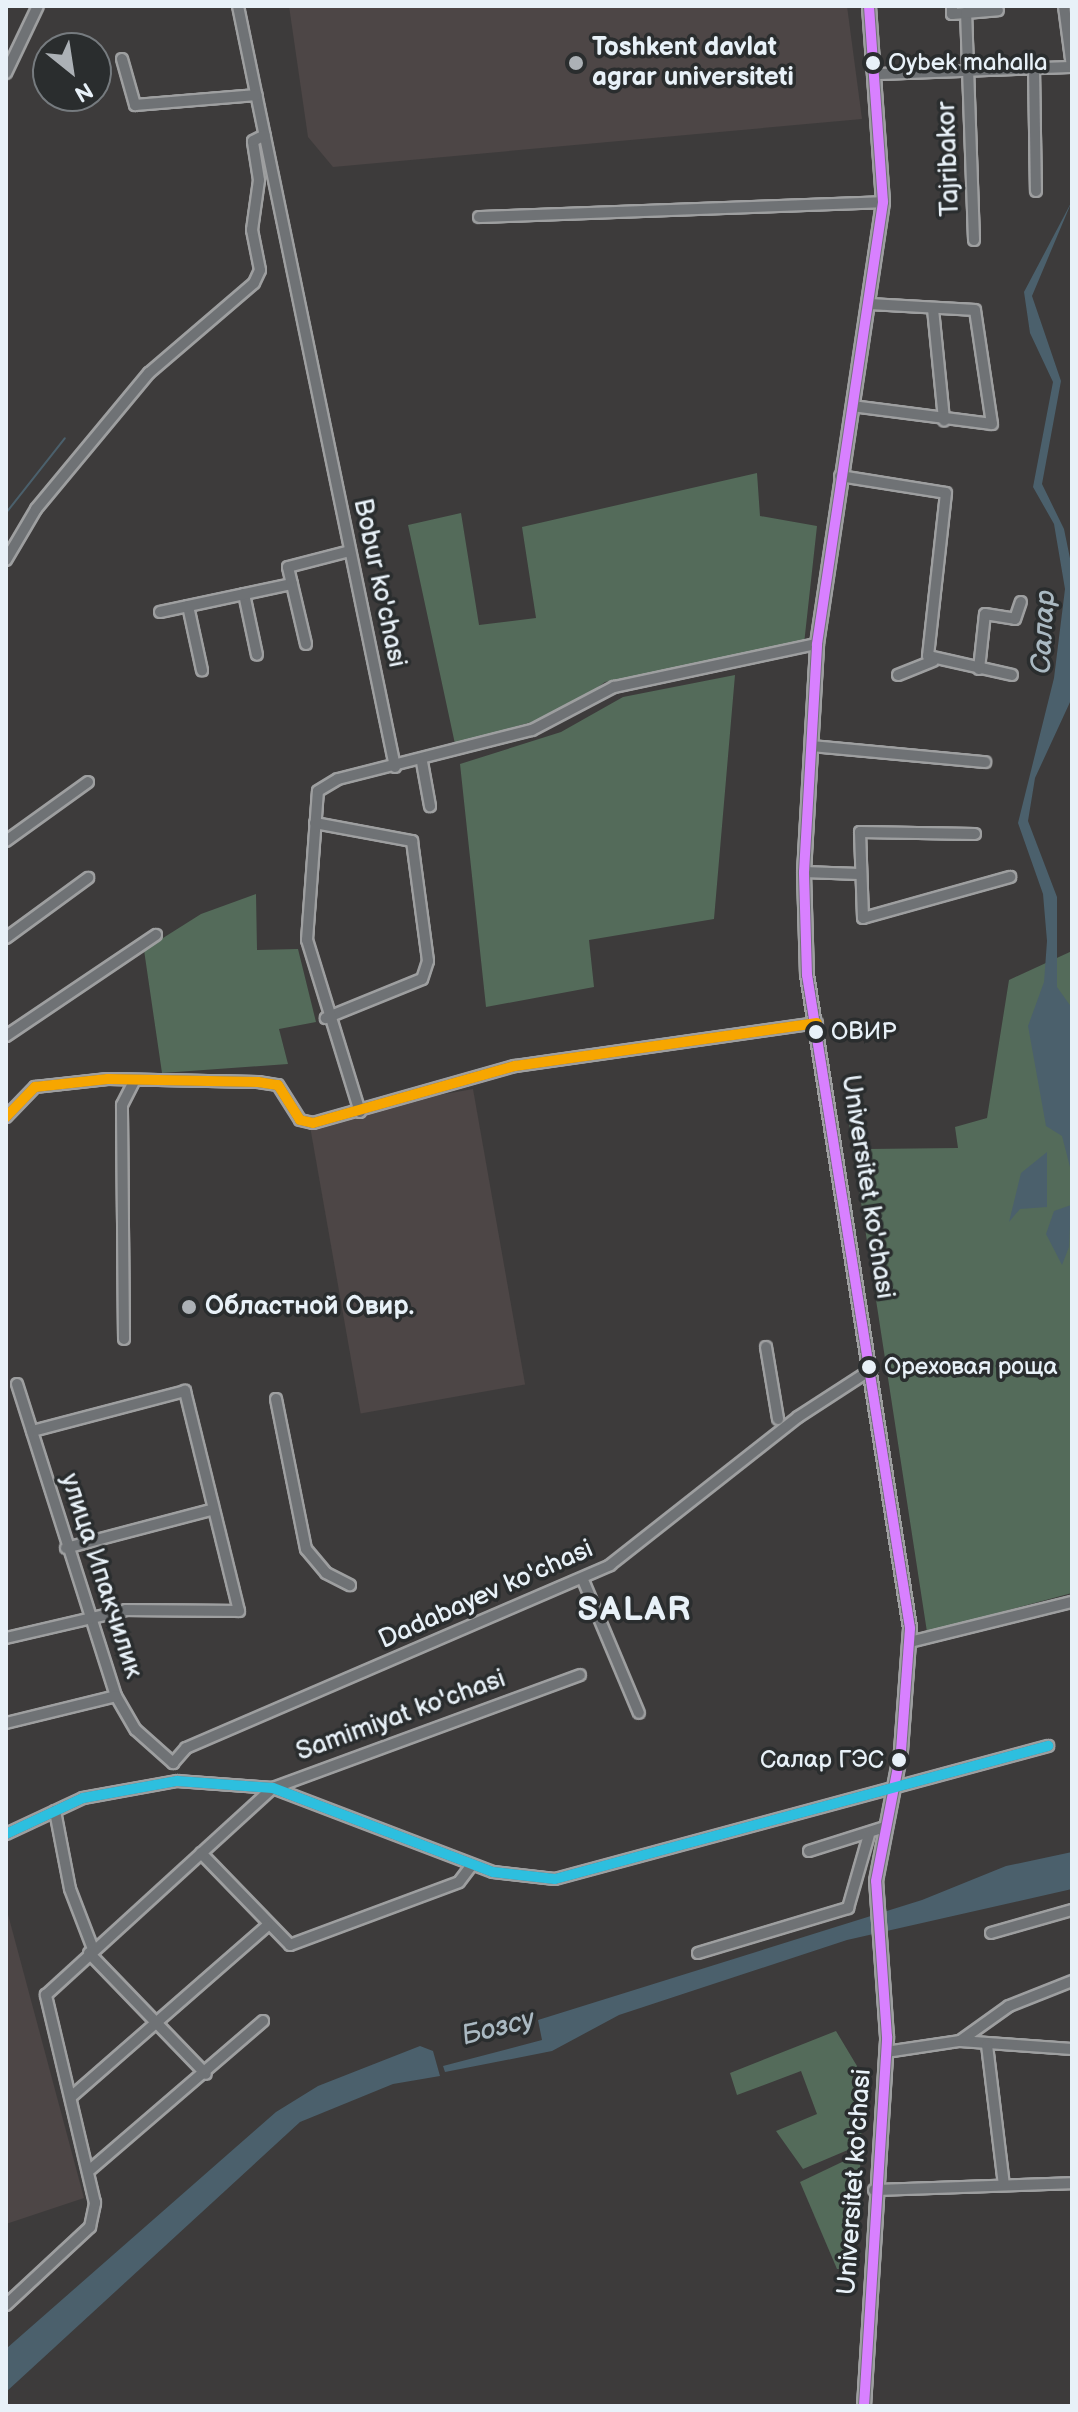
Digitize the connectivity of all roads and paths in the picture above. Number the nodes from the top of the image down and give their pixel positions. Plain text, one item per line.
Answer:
1 (38, 6) edge
2 (238, 6) edge
3 (869, 6) edge
4 (952, 6) edge
5 (1064, 6) edge
6 (998, 10) dead end
7 (966, 13) junction
8 (122, 59) dead end
9 (1072, 67) edge
10 (1034, 68) junction
11 (967, 71) junction
12 (6, 73) edge
13 (878, 74) junction
14 (257, 95) junction
15 (265, 135) junction
16 (1036, 191) dead end
17 (883, 202) junction
18 (479, 217) dead end
19 (974, 240) dead end
20 (870, 304) junction
21 (933, 309) junction
22 (852, 406) junction
23 (944, 420) junction
24 (840, 476) junction
25 (350, 551) junction
26 (6, 560) edge
27 (292, 584) junction
28 (244, 594) junction
29 (1021, 602) dead end
30 (188, 606) junction
31 (160, 612) dead end
32 (306, 644) dead end
33 (817, 644) junction
34 (257, 655) dead end
35 (933, 661) junction
36 (979, 669) junction
37 (202, 670) dead end
38 (898, 675) dead end
39 (1012, 675) dead end
40 (811, 746) junction
41 (422, 762) junction
42 (985, 762) dead end
43 (395, 767) junction
44 (88, 782) dead end
45 (430, 806) dead end
46 (315, 823) junction
47 (975, 834) dead end
48 (6, 841) edge
49 (804, 872) junction
50 (859, 874) junction
51 (1010, 877) dead end
52 (88, 878) dead end
53 (156, 935) dead end
54 (6, 938) edge
55 (326, 1018) junction
56 (817, 1023) junction
57 (6, 1036) edge
58 (133, 1083) junction
59 (360, 1112) junction
60 (6, 1117) edge
61 (124, 1339) dead end
62 (766, 1347) dead end
63 (874, 1368) junction
64 (17, 1384) dead end
65 (276, 1399) dead end
66 (778, 1419) dead end
67 (32, 1431) junction
68 (211, 1510) junction
69 (66, 1548) junction
70 (583, 1580) junction
71 (350, 1585) dead end
72 (1072, 1602) edge
73 (87, 1621) junction
74 (6, 1638) edge
75 (910, 1642) junction
76 (580, 1675) dead end
77 (116, 1696) junction
78 (639, 1713) dead end
79 (6, 1723) edge
80 (1048, 1746) dead end
81 (173, 1763) junction
82 (177, 1781) junction
83 (273, 1788) junction
84 (891, 1790) junction
85 (55, 1811) junction
86 (882, 1828) junction
87 (6, 1834) edge
88 (869, 1835) junction
89 (809, 1851) dead end
90 (201, 1853) junction
91 (472, 1865) junction
92 (1072, 1910) edge
93 (267, 1926) junction
94 (991, 1933) dead end
95 (91, 1951) junction
96 (698, 1953) dead end
97 (1072, 1981) edge
98 (263, 2021) dead end
99 (157, 2023) junction
100 (960, 2041) junction
101 (987, 2045) junction
102 (1072, 2049) edge
103 (886, 2052) junction
104 (206, 2074) junction
105 (71, 2097) junction
106 (91, 2169) junction
107 (1072, 2183) edge
108 (1004, 2185) junction
109 (874, 2190) junction
110 (6, 2305) edge
111 (864, 2406) edge

1 - 12 street
2 - 14 street, Bobur ko'chasi
3 - 13 main road, Universitet ko'chasi
4 - 7 street
5 - 9 street
6 - 7 street
7 - 11 street, Tajribakor
8 - 14 street
9 - 10 street
10 - 11 street
10 - 16 street
11 - 13 street
11 - 19 street, Tajribakor
13 - 17 main road, Universitet ko'chasi
14 - 15 street, Bobur ko'chasi
15 - 25 street, Bobur ko'chasi
15 - 26 street
17 - 18 street
17 - 20 main road, Universitet ko'chasi
20 - 21 street
20 - 22 main road, Universitet ko'chasi
21 - 23 street
21 - 23 street
22 - 23 street
22 - 24 main road, Universitet ko'chasi
24 - 33 main road, Universitet ko'chasi
24 - 35 street
25 - 27 street
25 - 43 street, Bobur ko'chasi
27 - 28 street
27 - 32 street
28 - 30 street
28 - 34 street
29 - 36 street
30 - 31 street
30 - 37 street
33 - 40 main road, Universitet ko'chasi
33 - 41 street
35 - 36 street
35 - 38 street
36 - 39 street
40 - 42 street
40 - 49 main road, Universitet ko'chasi
41 - 43 street
41 - 45 street
43 - 46 street
44 - 48 street
46 - 55 street
46 - 55 street
47 - 50 street
49 - 50 street
49 - 56 main road, Universitet ko'chasi
50 - 51 street
52 - 54 street
53 - 57 street
55 - 59 street
56 - 59 street
56 - 63 main road, Universitet ko'chasi
58 - 59 street
58 - 60 street
58 - 61 street
62 - 66 street
63 - 70 street, Dadabayev ko'chasi
63 - 75 main road, Universitet ko'chasi
64 - 67 street, улица Ипакчилик
65 - 71 street
67 - 68 street
67 - 69 street, улица Ипакчилик
68 - 69 street
68 - 73 street
69 - 73 street, улица Ипакчилик
70 - 78 street
70 - 81 street, Dadabayev ko'chasi
72 - 75 street
73 - 74 street
73 - 77 street, улица Ипакчилик
75 - 84 main road, Universitet ko'chasi
76 - 83 street, Samimiyat ko'chasi
77 - 79 street
77 - 81 street, улица Ипакчилик
80 - 84 street
81 - 82 street
82 - 83 street
82 - 85 street
83 - 90 street, Samimiyat ko'chasi
83 - 91 street
84 - 86 main road, Universitet ko'chasi
84 - 91 street
85 - 87 street
85 - 95 street
86 - 88 street
86 - 103 main road, Universitet ko'chasi
88 - 89 street
88 - 96 street
90 - 93 street
90 - 95 street, Samimiyat ko'chasi
91 - 93 street
92 - 94 street
93 - 99 street
95 - 99 street
95 - 105 street, Samimiyat ko'chasi
97 - 100 street
98 - 104 street
99 - 104 street
99 - 105 street
100 - 101 street
100 - 103 street
101 - 102 street
101 - 108 street
103 - 109 main road, Universitet ko'chasi
104 - 106 street
105 - 106 street, Samimiyat ko'chasi
106 - 110 street, Samimiyat ko'chasi
107 - 108 street
108 - 109 street
109 - 111 main road, Universitet ko'chasi

